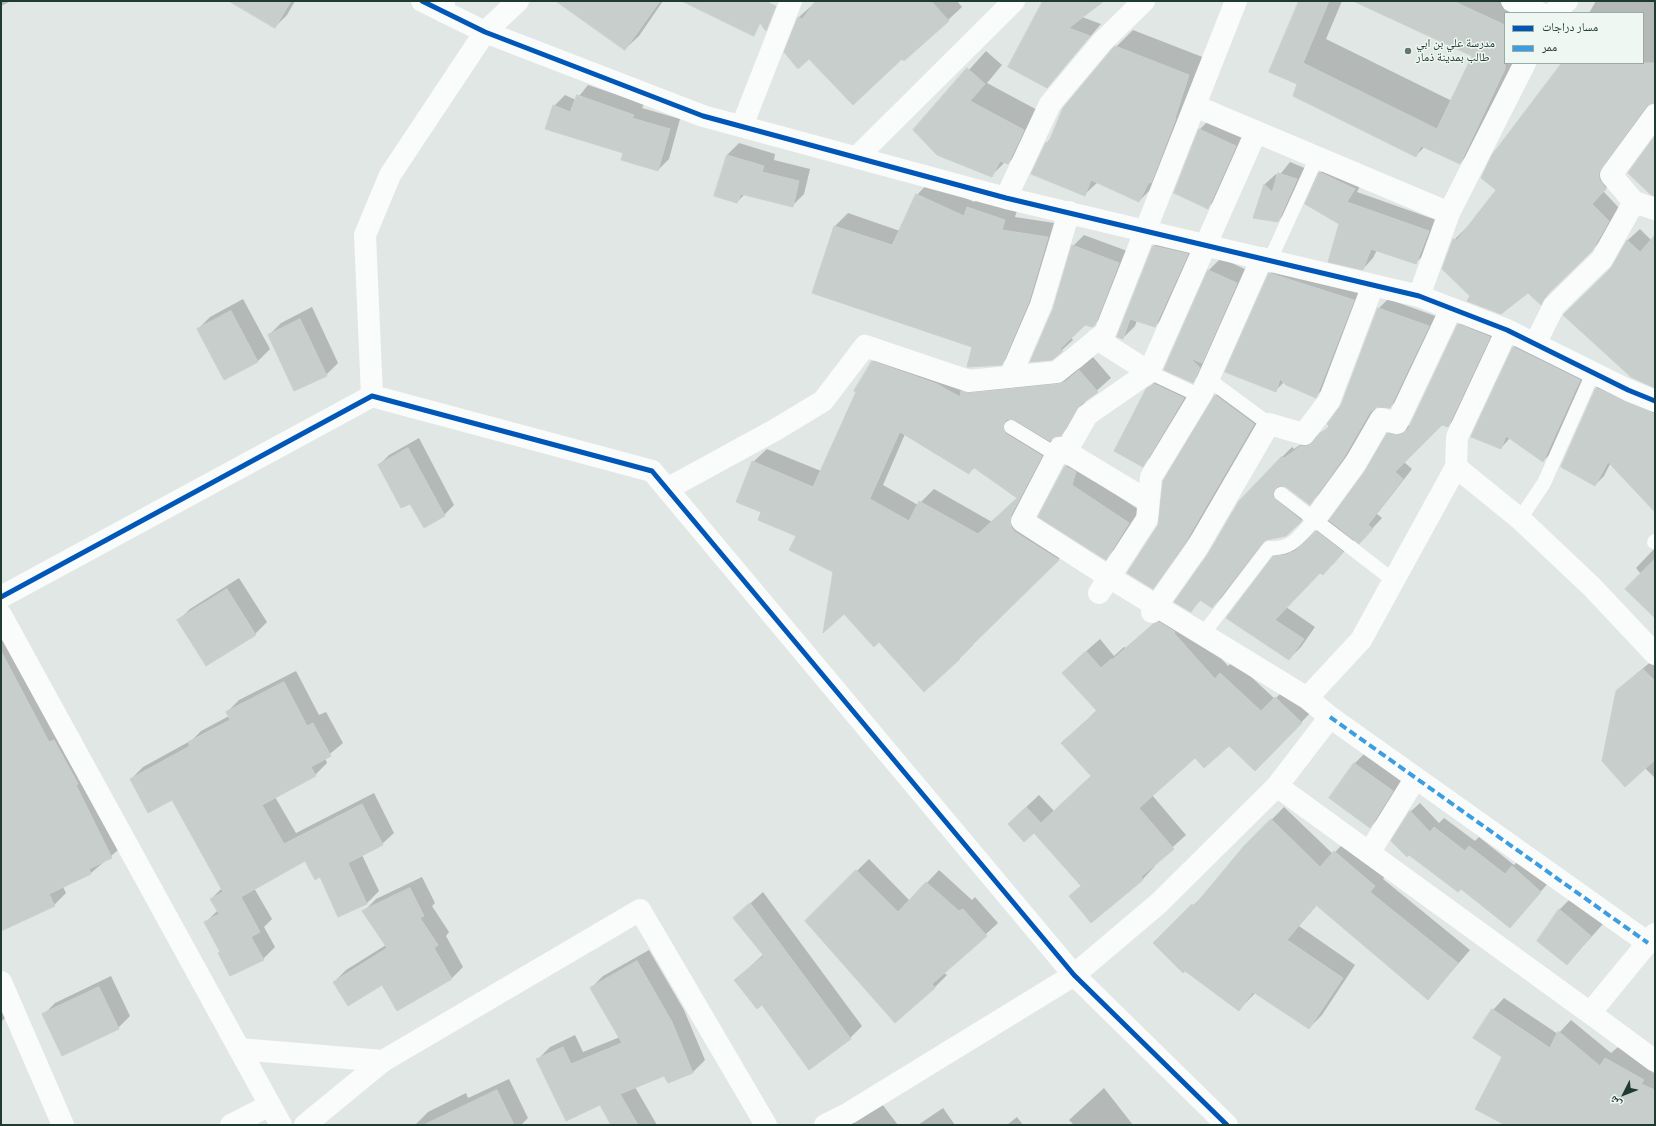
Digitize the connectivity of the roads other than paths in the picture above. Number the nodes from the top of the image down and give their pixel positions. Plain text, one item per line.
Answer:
1 (422, 1) edge
2 (518, 1) edge
3 (791, 1) edge
4 (1014, 1) edge
5 (1144, 1) edge
6 (1236, 1) edge
7 (1512, 1) edge
8 (1567, 1) edge
9 (444, 6) edge
10 (1538, 12) edge
11 (1554, 12) edge
12 (485, 32) junction
13 (1524, 64) edge
14 (1195, 106) junction
15 (1655, 115) edge
16 (742, 126) junction
17 (1256, 132) junction
18 (857, 157) junction
19 (1317, 157) junction
20 (1006, 198) junction
21 (1634, 202) junction
22 (1655, 209) edge
23 (1069, 212) junction
24 (1449, 213) junction
25 (1145, 230) junction
26 (1204, 244) junction
27 (1266, 259) junction
28 (1373, 285) junction
29 (1419, 296) junction
30 (1451, 309) junction
31 (1507, 330) junction
32 (1097, 339) junction
33 (1535, 344) junction
34 (1148, 372) junction
35 (1594, 373) junction
36 (1010, 377) junction
37 (1204, 387) junction
38 (372, 396) junction
39 (1655, 401) edge
40 (1269, 424) junction
41 (1011, 427) dead end
42 (1061, 454) junction
43 (1456, 467) junction
44 (667, 489) junction
45 (1281, 494) dead end
46 (1148, 501) junction
47 (1315, 519) junction
48 (1520, 519) junction
49 (1393, 580) junction
50 (1104, 585) junction
51 (1, 597) edge
52 (1155, 609) junction
53 (1, 615) edge
54 (1203, 634) junction
55 (1653, 648) edge
56 (1307, 698) junction
57 (1330, 717) junction
58 (1415, 778) junction
59 (1276, 786) junction
60 (1369, 852) junction
61 (1652, 938) edge
62 (1074, 975) junction
63 (1, 982) edge
64 (1590, 1013) junction
65 (239, 1049) junction
66 (383, 1061) junction
67 (1655, 1062) edge
68 (270, 1105) junction
69 (63, 1125) edge
70 (231, 1125) edge
71 (281, 1125) edge
72 (305, 1125) edge
73 (766, 1125) edge
74 (825, 1125) edge
75 (1227, 1125) edge

1 - 9 street
2 - 12 street
3 - 16 street
4 - 18 street
5 - 20 street
6 - 14 street
7 - 10 street
8 - 11 street
9 - 12 street
12 - 16 street
12 - 38 street
13 - 24 street
14 - 17 street
14 - 25 street
15 - 21 street
16 - 18 street
17 - 19 street
17 - 26 street
18 - 20 street
19 - 24 street
19 - 27 lane
20 - 23 street
21 - 22 street
21 - 33 street
23 - 25 street
23 - 36 street
24 - 29 street
25 - 26 street
25 - 32 street
26 - 27 street
26 - 34 street
27 - 28 street
27 - 37 street
28 - 29 street
28 - 40 street
29 - 30 street
30 - 31 street
30 - 47 street
31 - 33 street
31 - 43 street
32 - 34 street
32 - 36 street
33 - 35 street
34 - 37 lane
34 - 42 street
35 - 39 street
35 - 48 lane
36 - 44 street
37 - 40 lane
37 - 46 street
38 - 44 street
38 - 51 street
40 - 52 street
41 - 42 lane
42 - 46 street
42 - 50 street
43 - 48 street
43 - 49 street
44 - 62 street
45 - 47 lane
46 - 50 street
47 - 49 lane
47 - 54 lane
48 - 55 street
49 - 56 street
50 - 52 street
52 - 54 street
53 - 65 street
54 - 56 street
56 - 57 street
57 - 58 street
57 - 59 street
58 - 60 street
58 - 61 street
59 - 60 street
59 - 62 street
60 - 64 street
61 - 64 street
62 - 74 street
62 - 75 street
63 - 69 street
64 - 67 street
65 - 66 street
65 - 68 street
66 - 72 street
66 - 73 street
68 - 70 street
68 - 71 street

